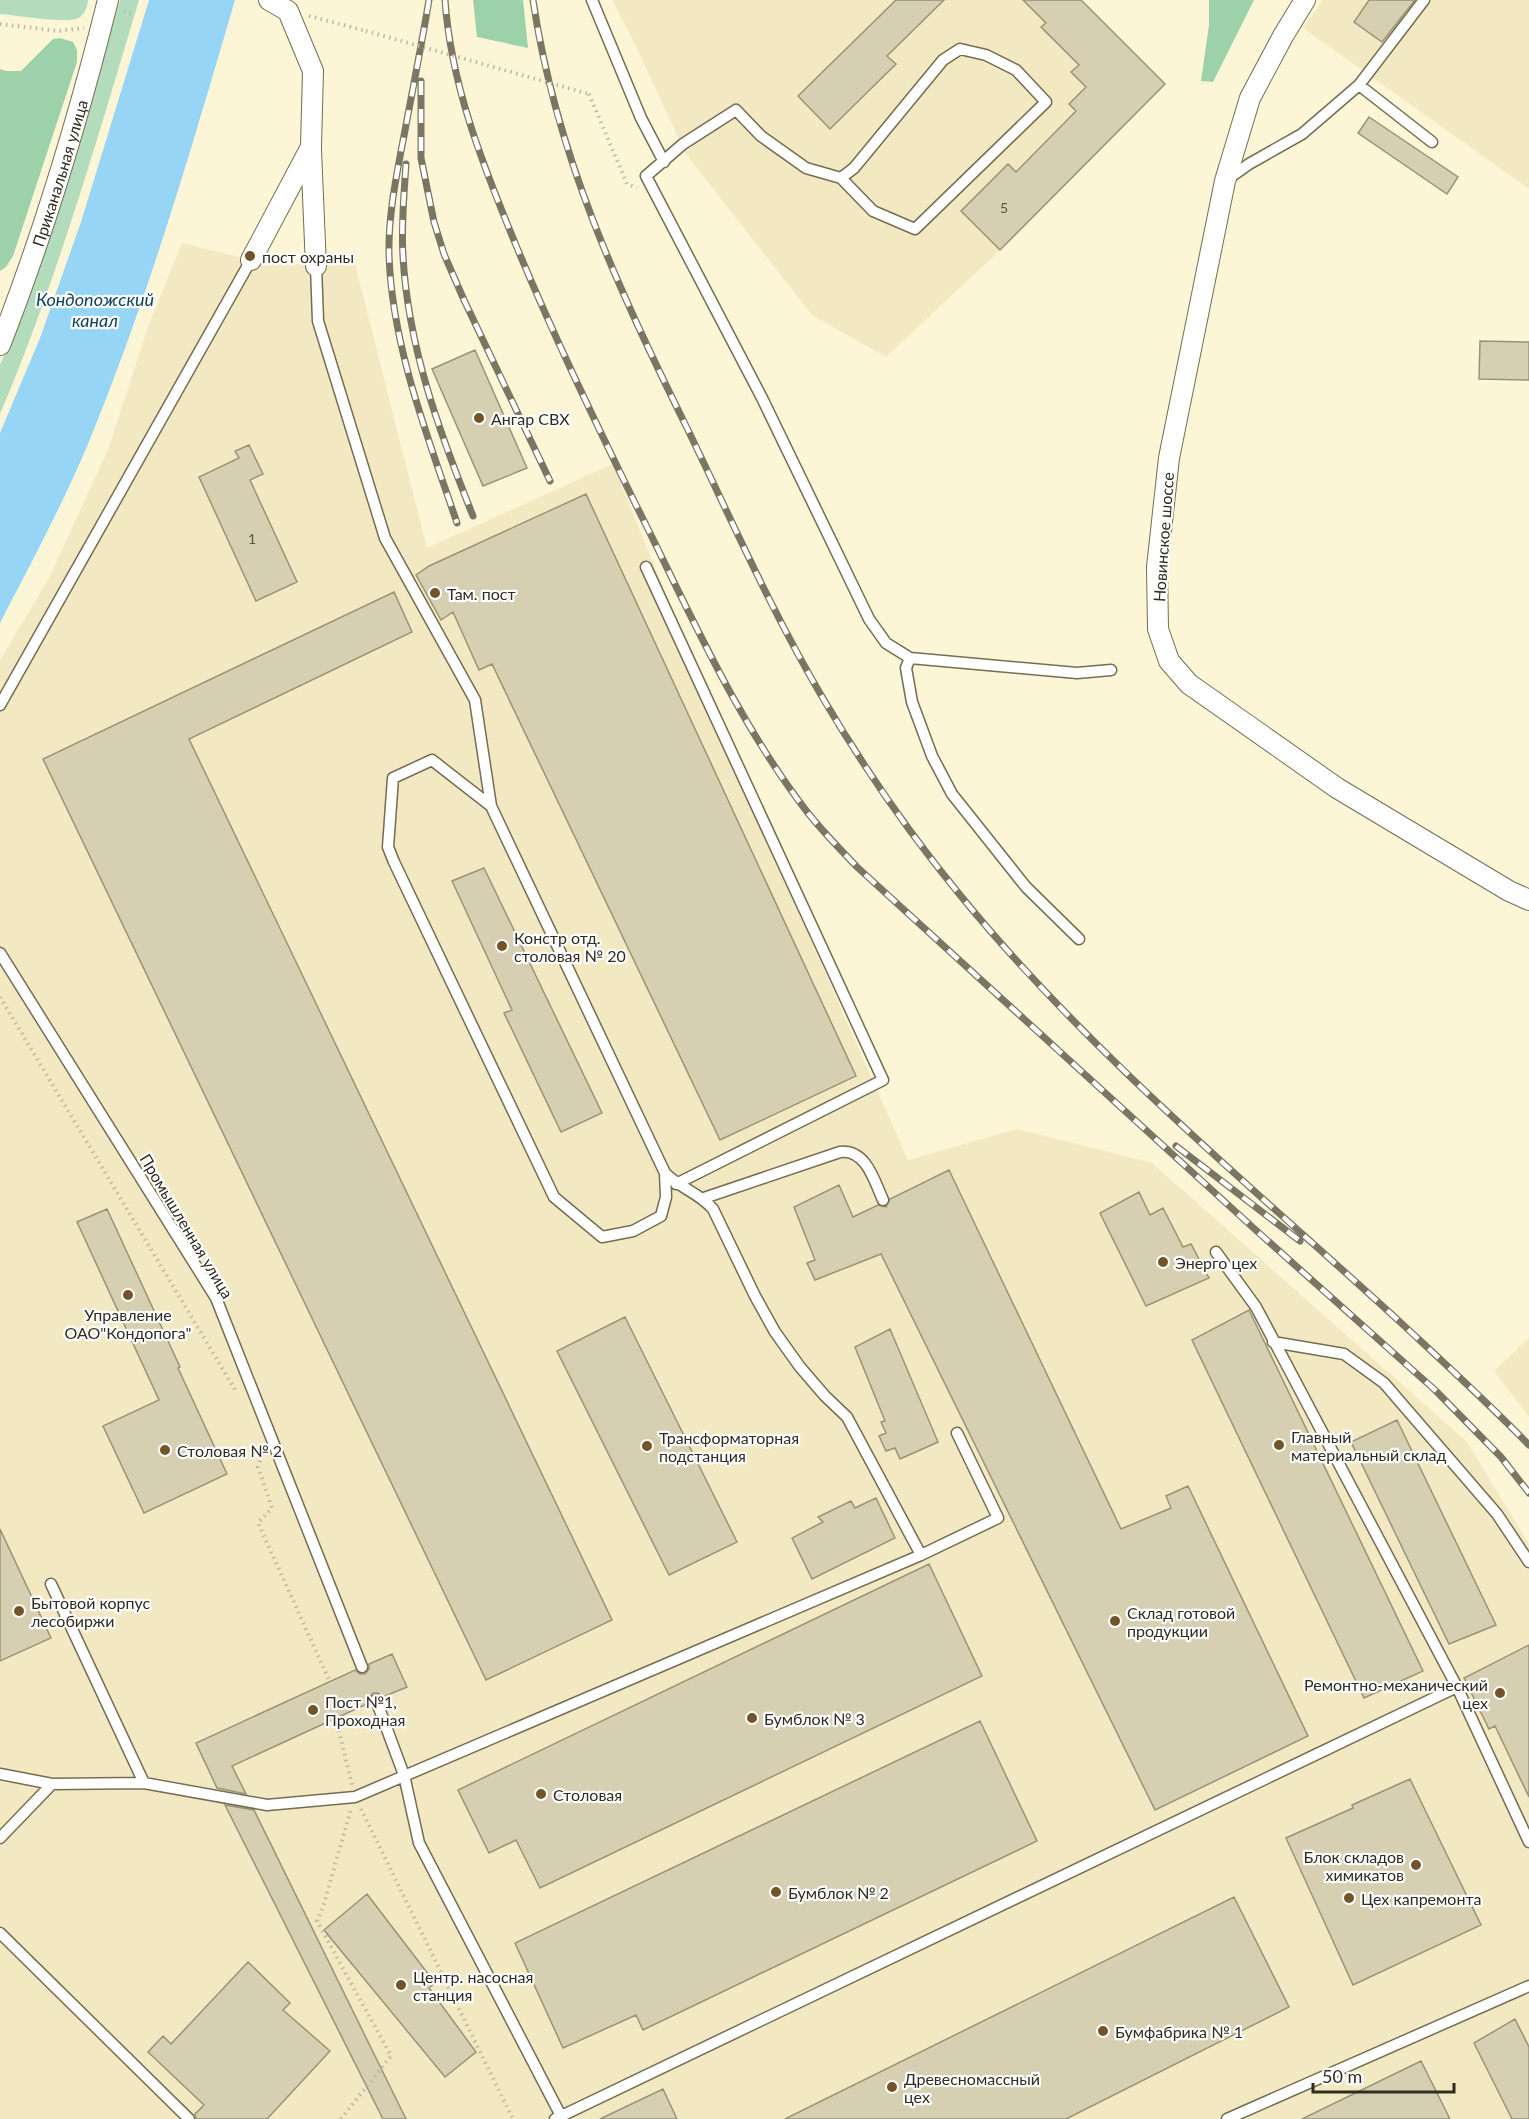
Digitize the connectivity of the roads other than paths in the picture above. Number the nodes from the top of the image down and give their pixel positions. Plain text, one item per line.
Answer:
1 (269, 0) edge
2 (592, 0) edge
3 (1305, 0) edge
4 (1424, 0) edge
5 (115, 5) edge
6 (290, 5) edge
7 (1359, 85) junction
8 (1432, 142) dead end
9 (311, 147) junction
10 (664, 162) junction
11 (840, 178) junction
12 (1226, 181) junction
13 (251, 260) joint
14 (316, 266) joint
15 (0, 345) edge
16 (646, 567) dead end
17 (910, 658) junction
18 (1111, 670) dead end
19 (0, 705) edge
20 (491, 806) junction
21 (1529, 900) edge
22 (1079, 939) dead end
23 (0, 953) edge
24 (665, 1173) junction
25 (676, 1184) junction
26 (704, 1198) junction
27 (883, 1200) dead end
28 (1216, 1252) dead end
29 (1273, 1342) junction
30 (957, 1432) dead end
31 (921, 1555) junction
32 (1529, 1562) edge
33 (51, 1584) dead end
34 (363, 1667) dead end
35 (1457, 1687) junction
36 (376, 1700) dead end
37 (1, 1773) edge
38 (404, 1775) junction
39 (144, 1783) junction
40 (52, 1784) junction
41 (0, 1838) edge
42 (1529, 1842) edge
43 (0, 1933) edge
44 (1529, 1986) edge
45 (558, 2117) edge
46 (189, 2119) edge
47 (1227, 2119) edge

1 - 6 street
2 - 10 lane
3 - 12 street, Новинское шоссе
4 - 7 lane
5 - 15 street, Приканальная улица
6 - 9 street
7 - 8 lane
7 - 12 lane
9 - 13 street
9 - 14 street
10 - 11 lane
10 - 17 lane
11 - 11 lane
12 - 21 street, Новинское шоссе
13 - 19 lane
14 - 20 lane
16 - 25 lane
17 - 18 lane
17 - 22 lane
20 - 24 lane
20 - 24 lane
23 - 34 lane, Промышленная улица
24 - 25 lane
25 - 26 lane
26 - 27 lane
26 - 31 lane
28 - 29 lane
29 - 32 lane
29 - 35 lane
30 - 31 lane
31 - 38 lane
33 - 39 lane
35 - 42 lane
35 - 45 lane
36 - 38 lane
37 - 40 lane
38 - 39 lane
38 - 45 lane
39 - 40 lane
40 - 41 lane
43 - 46 lane
44 - 47 lane

